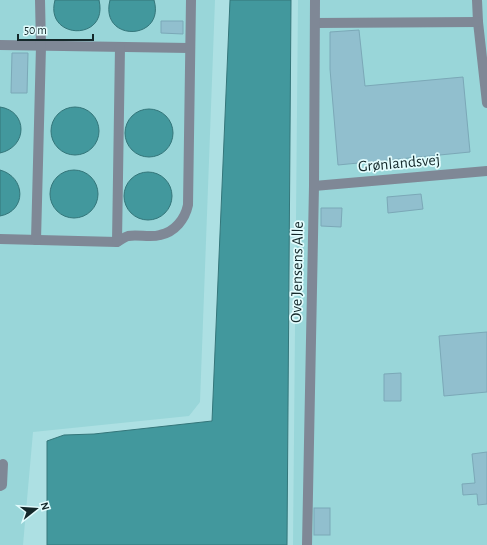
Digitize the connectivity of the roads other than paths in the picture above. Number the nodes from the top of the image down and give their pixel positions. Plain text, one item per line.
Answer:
1 (40, 0) edge
2 (191, 0) edge
3 (316, 0) edge
4 (477, 0) edge
5 (478, 22) junction
6 (316, 23) junction
7 (0, 45) edge
8 (41, 46) junction
9 (120, 47) junction
10 (189, 48) junction
11 (487, 103) edge
12 (487, 171) edge
13 (314, 186) junction
14 (0, 239) edge
15 (36, 240) junction
16 (117, 242) junction
17 (3, 464) dead end
18 (0, 486) edge
19 (307, 545) edge

1 - 8 street
2 - 10 street
3 - 6 street, Ove Jensens Alle
4 - 5 street
5 - 6 street
5 - 11 street
6 - 13 street, Ove Jensens Alle
7 - 8 street
8 - 9 street
8 - 15 street
9 - 10 street
9 - 16 street
10 - 16 street
12 - 13 street, Grønlandsvej
13 - 19 street, Ove Jensens Alle
14 - 15 street
15 - 16 street
17 - 18 street

